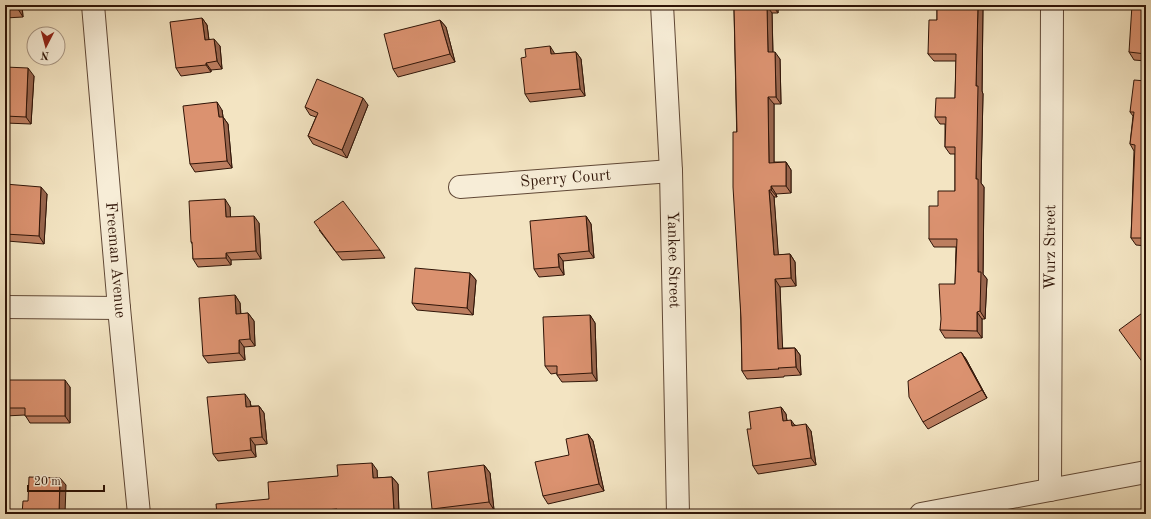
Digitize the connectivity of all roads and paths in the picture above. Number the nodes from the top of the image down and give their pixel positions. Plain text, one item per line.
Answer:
1 (92, 5) edge
2 (662, 5) edge
3 (1052, 5) edge
4 (671, 171) junction
5 (460, 186) dead end
6 (5, 307) edge
7 (119, 308) junction
8 (1146, 472) edge
9 (1050, 490) junction
10 (139, 514) edge
11 (678, 514) edge
12 (921, 514) edge

1 - 7 street, Freeman Avenue
2 - 4 street, Yankee Street
3 - 9 street, Wurz Street
4 - 5 street, Sperry Court
4 - 11 street, Yankee Street
6 - 7 street
7 - 10 street, Freeman Avenue
8 - 9 street
9 - 12 street

